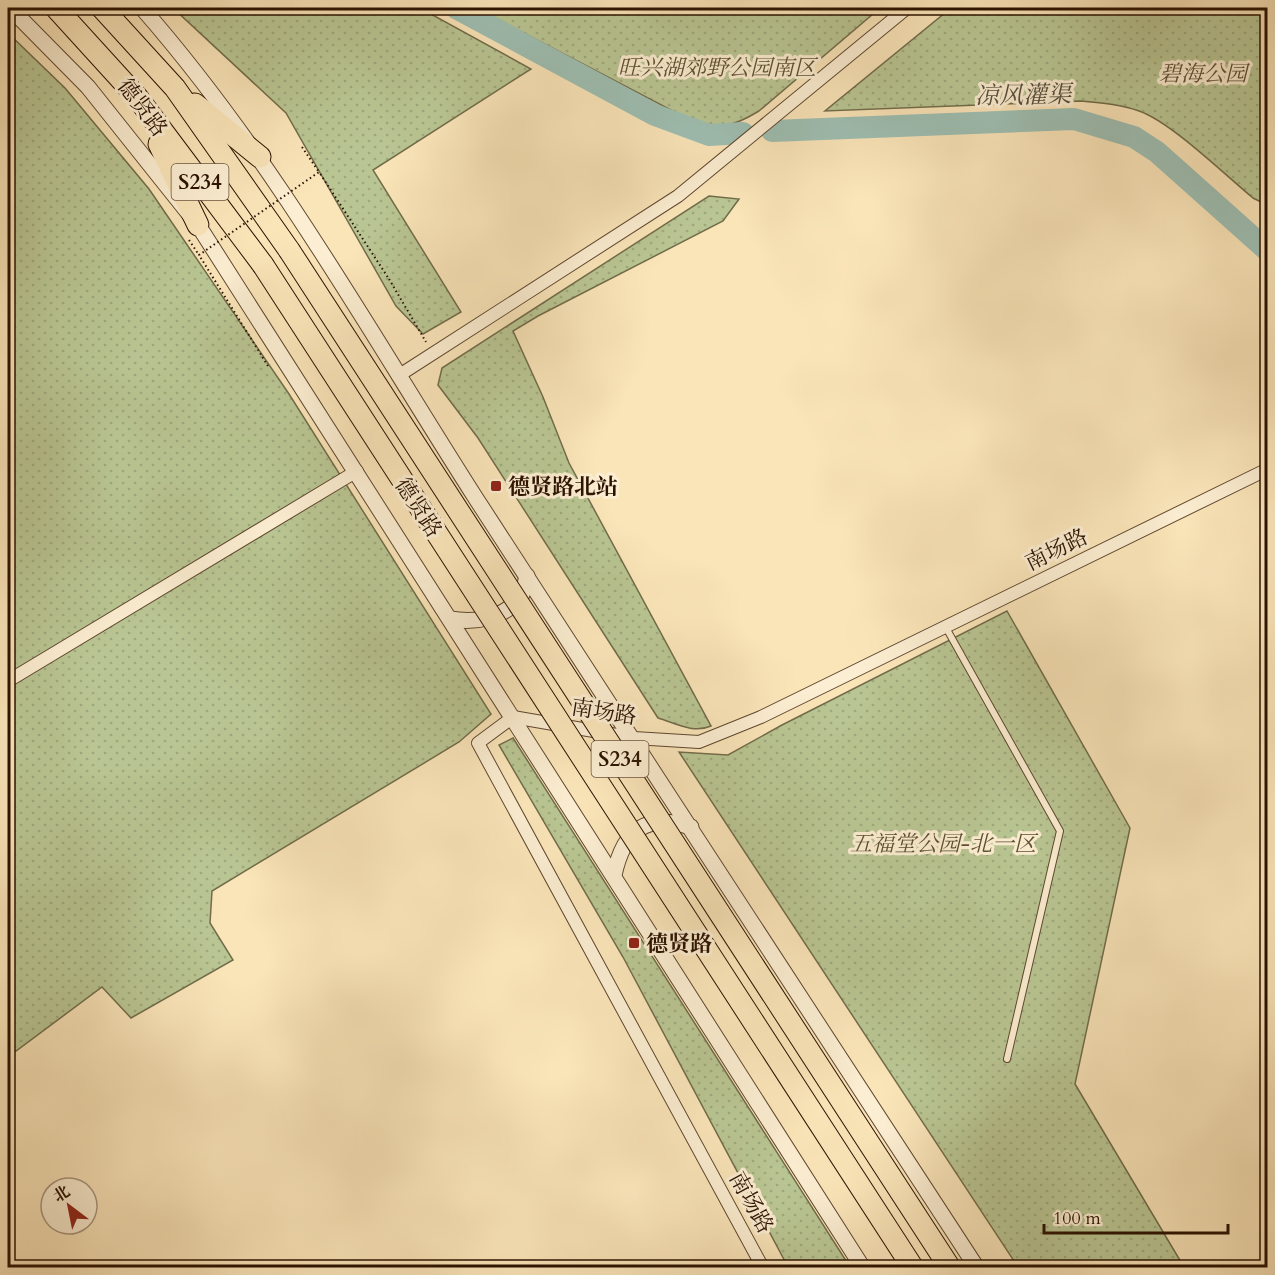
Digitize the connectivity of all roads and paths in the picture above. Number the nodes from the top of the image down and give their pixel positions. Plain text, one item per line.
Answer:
1 (10, 8) edge
2 (56, 8) edge
3 (102, 8) edge
4 (142, 8) edge
5 (907, 8) edge
6 (175, 88) junction
7 (137, 97) junction
8 (302, 147) dead end
9 (260, 157) junction
10 (319, 172) dead end
11 (193, 231) junction
12 (200, 255) dead end
13 (389, 279) dead end
14 (426, 342) dead end
15 (398, 376) junction
16 (1268, 469) edge
17 (357, 471) junction
18 (527, 576) junction
19 (450, 619) junction
20 (945, 626) junction
21 (8, 681) edge
22 (513, 717) junction
23 (634, 738) junction
24 (691, 827) junction
25 (614, 875) junction
26 (1007, 1059) dead end
27 (764, 1268) edge
28 (863, 1268) edge
29 (913, 1268) edge
30 (950, 1268) edge
31 (977, 1268) edge

1 - 11 street, 德贤路
2 - 7 highway, 德贤路
3 - 6 highway, 德贤路 / S234
4 - 9 street
5 - 15 street
6 - 9 highway
6 - 30 highway, 德贤路 / S234, bridge
7 - 11 highway
7 - 29 highway, 德贤路 / S234, bridge
8 - 10 path
9 - 15 street
11 - 12 path
11 - 17 street, 德贤路
13 - 14 path
15 - 18 street
16 - 20 street, 南场路
17 - 19 street, 德贤路
17 - 21 street
18 - 19 street
18 - 23 street
19 - 22 street, 德贤路
20 - 23 street, 南场路
20 - 26 lane
22 - 23 street, 南场路
22 - 25 street, 德贤路
22 - 27 street, 南场路
23 - 24 street
24 - 25 street
24 - 31 street
25 - 28 street, 德贤路

